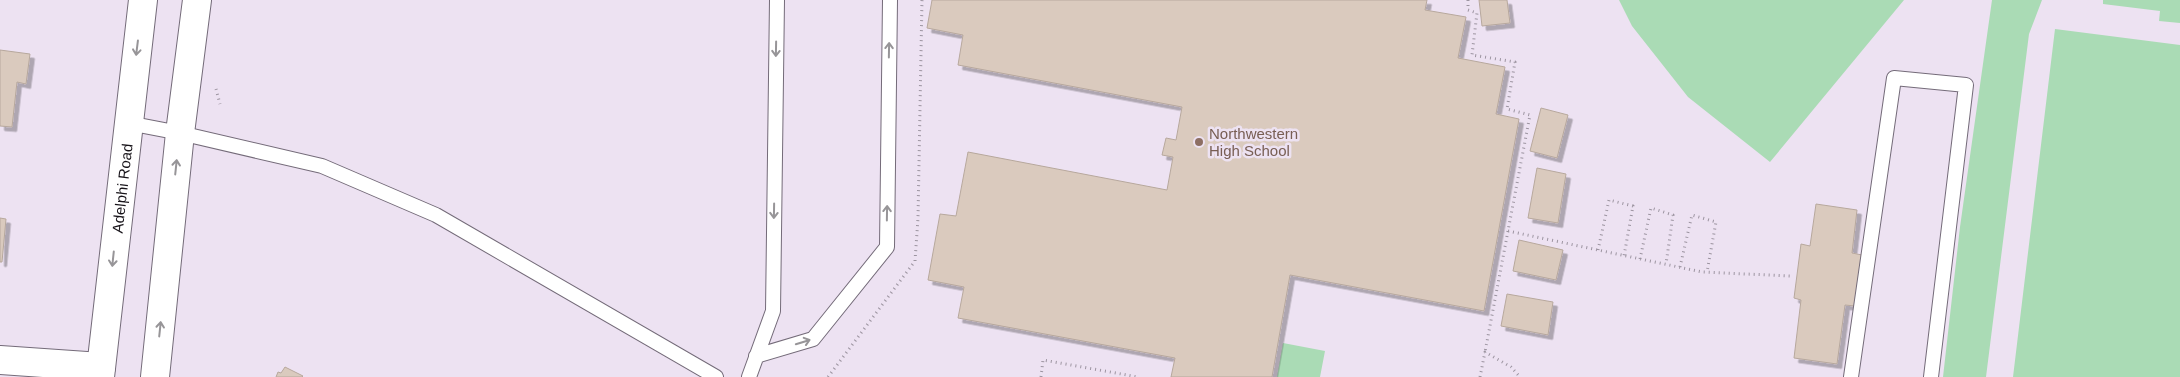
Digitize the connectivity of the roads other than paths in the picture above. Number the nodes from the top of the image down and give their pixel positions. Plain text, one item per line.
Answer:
1 (143, 0) edge
2 (196, 0) edge
3 (777, 0) edge
4 (890, 0) edge
5 (128, 124) junction
6 (180, 133) junction
7 (756, 356) junction
8 (0, 360) edge
9 (101, 372) edge
10 (155, 377) edge
11 (716, 377) edge
12 (749, 377) edge
13 (1851, 377) edge
14 (1931, 377) edge

1 -> 5 main road, Adelphi Road
2 - 6 main road
3 -> 7 lane
7 -> 4 lane
5 - 6 lane
5 -> 9 main road, Adelphi Road
10 -> 6 main road
6 - 11 lane
7 - 12 lane
8 - 9 main road
13 - 14 lane

